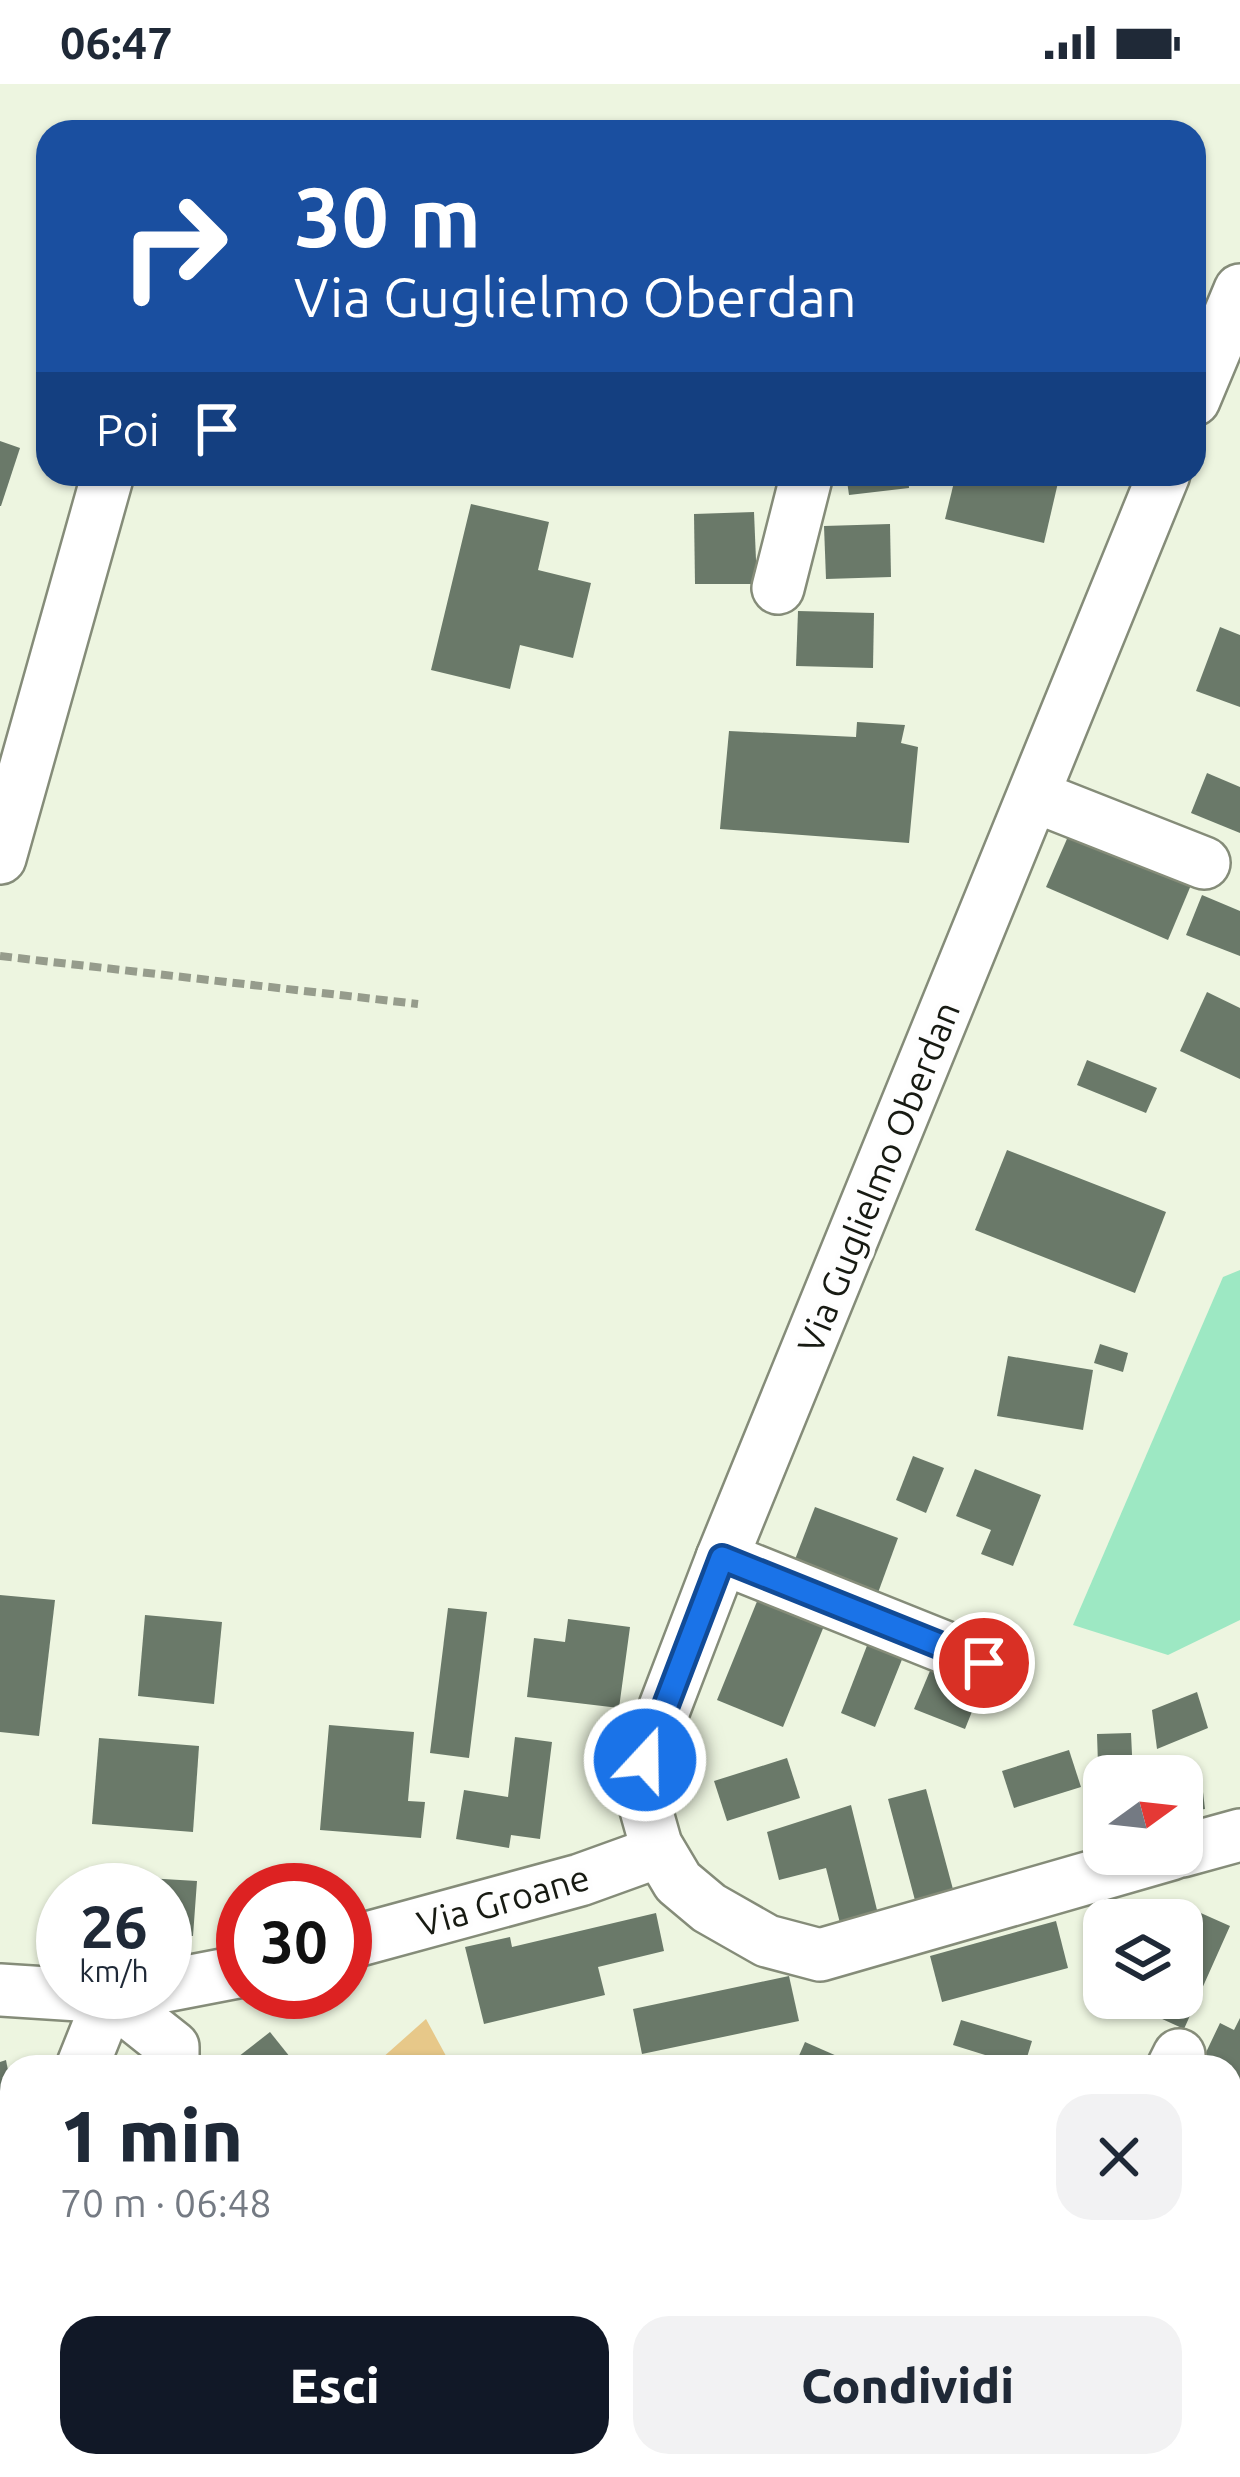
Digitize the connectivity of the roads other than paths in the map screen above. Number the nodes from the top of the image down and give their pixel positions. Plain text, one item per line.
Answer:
1 (1240, 290) edge
2 (1206, 369) edge
3 (105, 486) edge
4 (804, 486) edge
5 (1159, 486) edge
6 (778, 588) dead end
7 (1034, 796) junction
8 (0, 858) edge
9 (1204, 863) dead end
10 (722, 1558) junction
11 (984, 1663) dead end
12 (1240, 1834) edge
13 (656, 1845) junction
14 (1203, 1845) edge
15 (1098, 1875) edge
16 (372, 1937) edge
17 (0, 1990) edge
18 (36, 1991) edge
19 (109, 2019) edge
20 (146, 2019) edge
21 (89, 2055) edge
22 (173, 2055) edge

1 - 2 street
3 - 8 street
4 - 6 street
5 - 7 street, Via Guglielmo Oberdan
7 - 9 street
7 - 10 street, Via Guglielmo Oberdan
10 - 11 street
10 - 13 street, Via Guglielmo Oberdan
12 - 14 street
13 - 15 street
13 - 16 street, Via Groane
17 - 18 street
19 - 21 street
20 - 22 street

